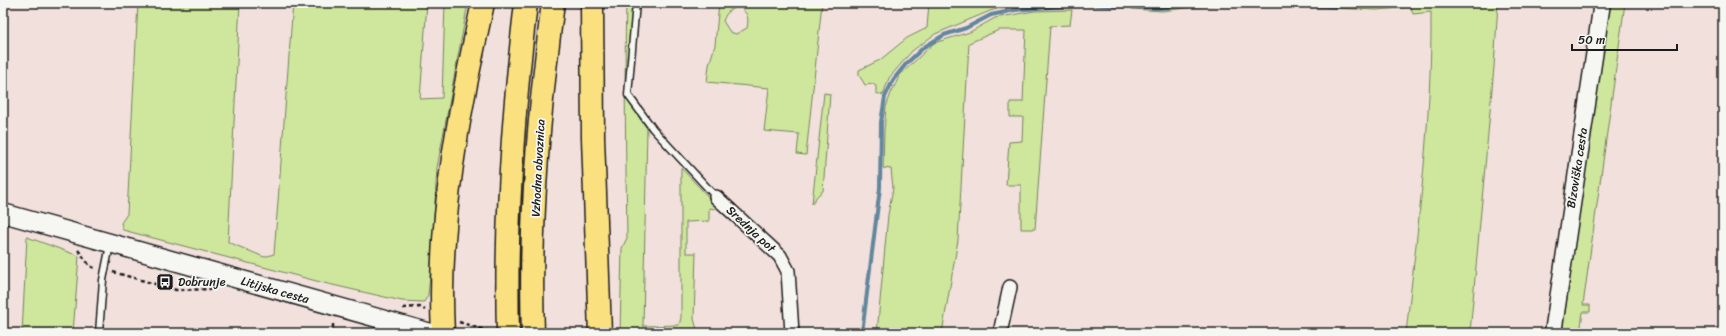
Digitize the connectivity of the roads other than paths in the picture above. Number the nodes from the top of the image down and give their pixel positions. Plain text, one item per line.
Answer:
1 (483, 3) edge
2 (526, 3) edge
3 (553, 3) edge
4 (592, 3) edge
5 (636, 3) edge
6 (1602, 3) edge
7 (716, 197) joint
8 (3, 214) edge
9 (110, 244) junction
10 (1010, 288) dead end
11 (99, 333) edge
12 (431, 333) edge
13 (443, 333) edge
14 (508, 333) edge
15 (533, 333) edge
16 (600, 333) edge
17 (792, 333) edge
18 (1000, 333) edge
19 (1553, 333) edge

1 - 13 highway
2 - 14 highway
3 - 15 highway, Vzhodna obvoznica
4 - 16 highway
5 - 7 lane
6 - 19 street, Bizoviška cesta
7 - 17 street, Srednja pot
8 - 9 main road, Litijska cesta
9 - 11 lane
9 - 12 main road, Litijska cesta
10 - 18 street

